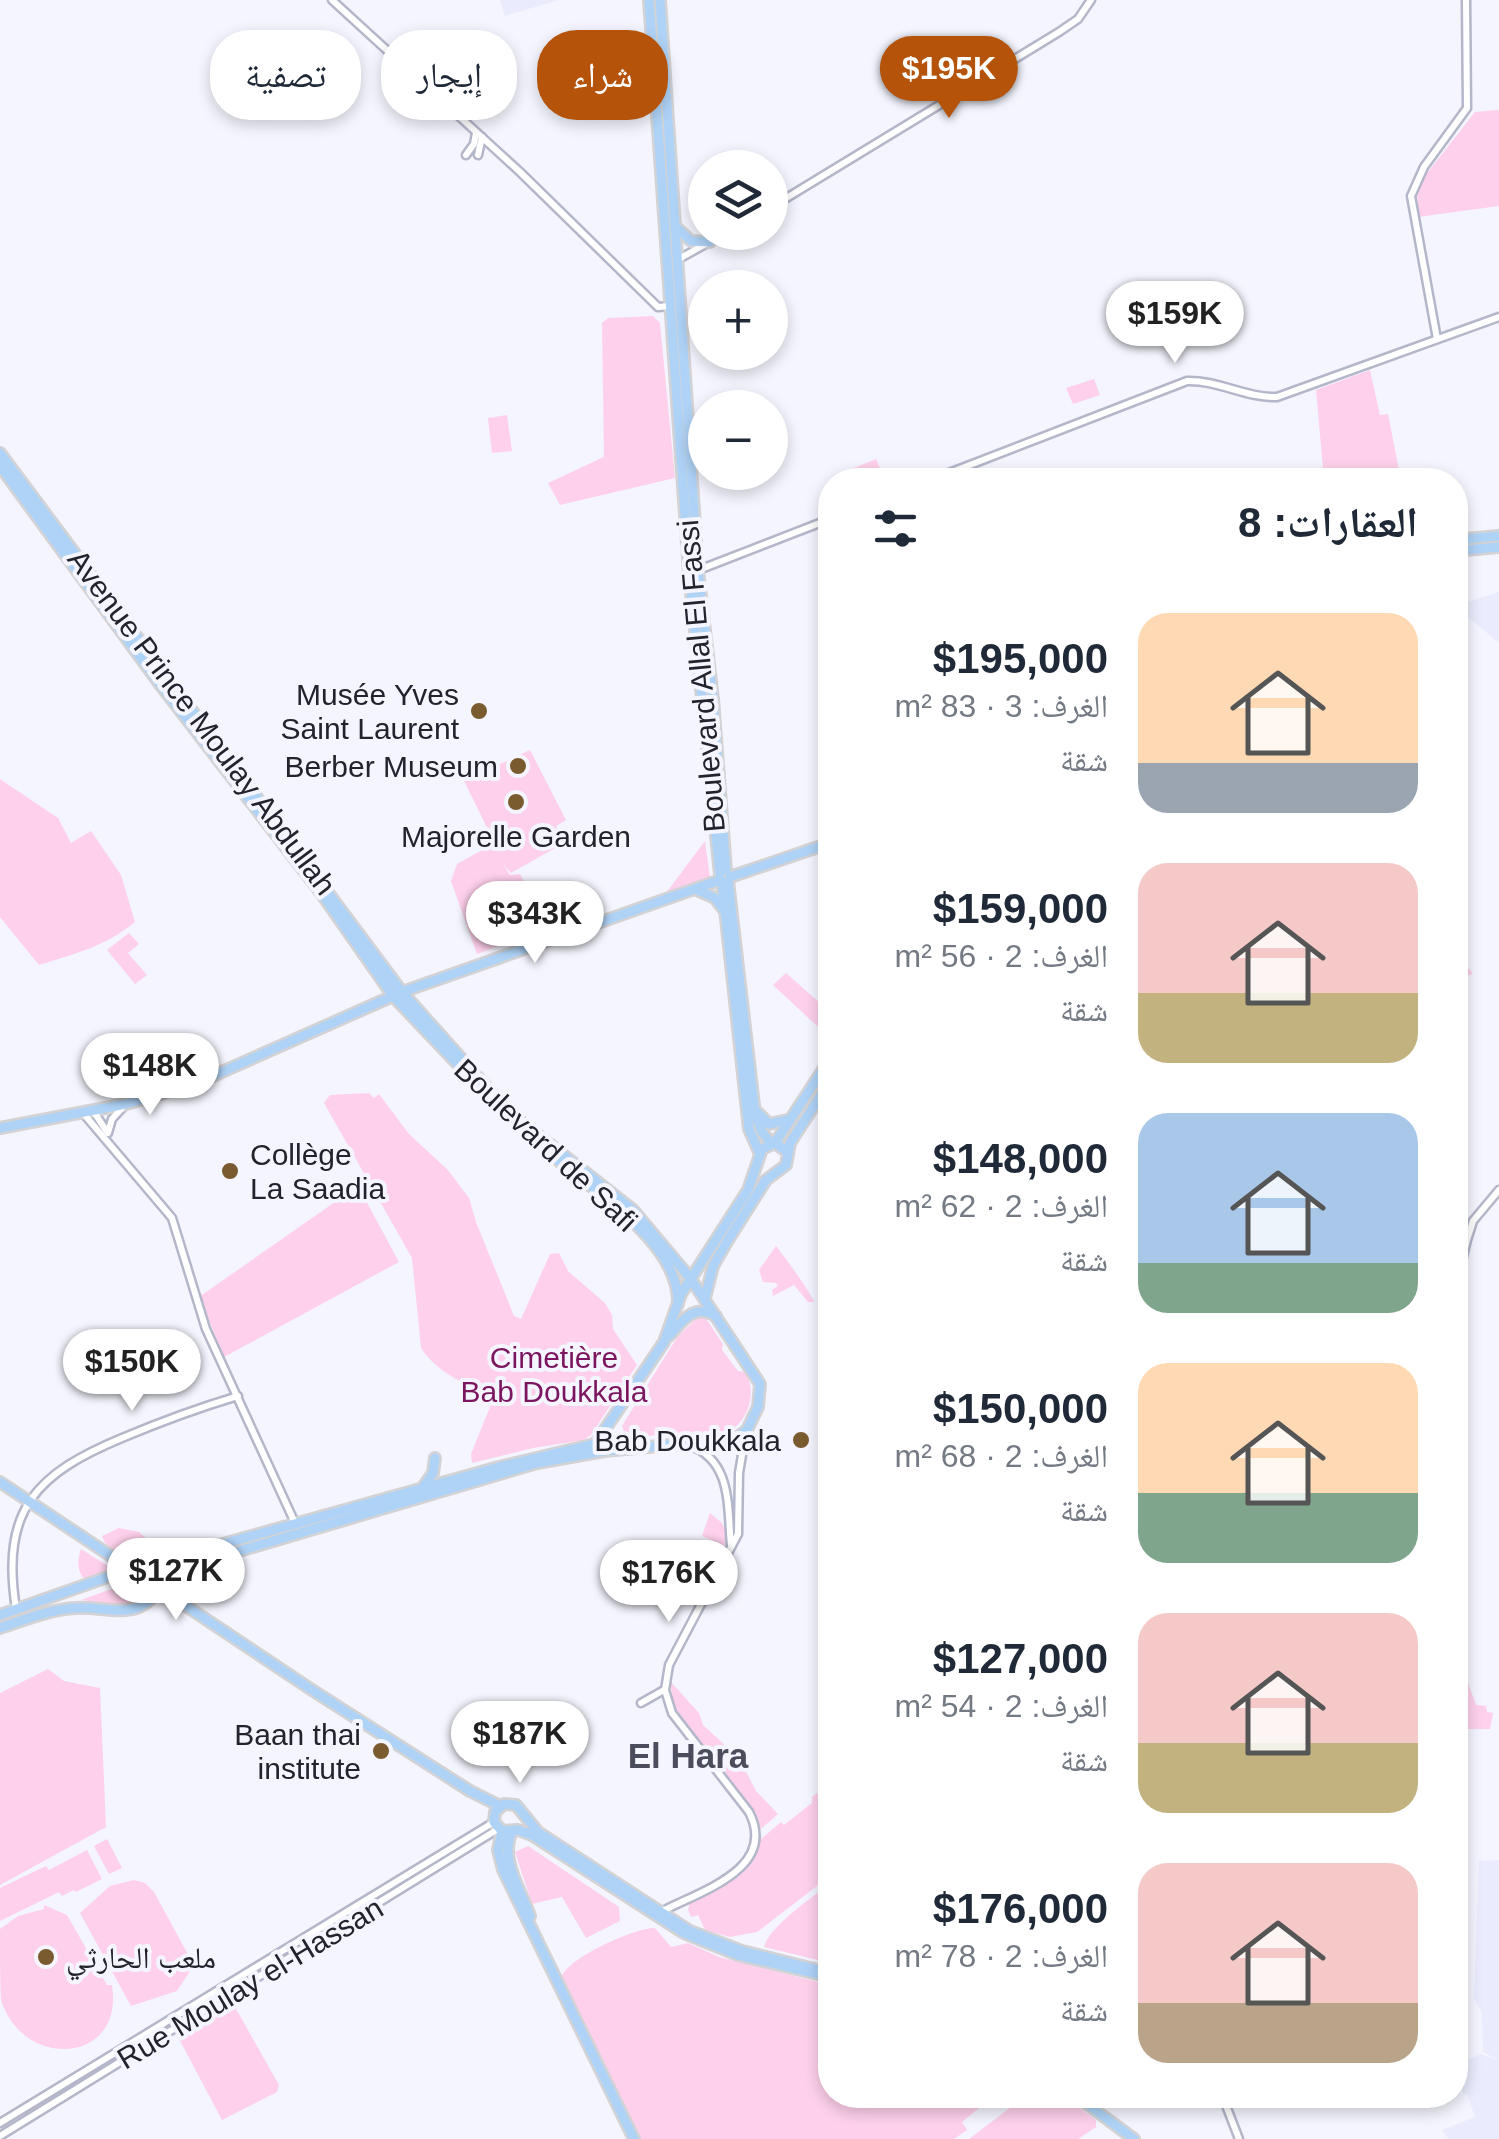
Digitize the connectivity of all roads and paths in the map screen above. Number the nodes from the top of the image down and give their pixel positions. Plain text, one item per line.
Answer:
1 (332, 0) edge
2 (649, 0) edge
3 (660, 0) edge
4 (1092, 0) edge
5 (1466, 0) edge
6 (479, 135) junction
7 (478, 155) dead end
8 (466, 156) dead end
9 (788, 197) edge
10 (675, 226) junction
11 (688, 240) edge
12 (694, 250) edge
13 (671, 262) junction
14 (671, 306) junction
15 (1499, 316) edge
16 (1437, 339) junction
17 (0, 453) edge
18 (0, 466) edge
19 (961, 468) edge
20 (818, 524) edge
21 (1499, 536) edge
22 (1468, 539) edge
23 (1499, 547) edge
24 (1468, 550) edge
25 (693, 571) junction
26 (818, 847) edge
27 (724, 878) junction
28 (695, 889) junction
29 (338, 911) junction
30 (725, 912) junction
31 (428, 983) junction
32 (398, 994) junction
33 (423, 1014) junction
34 (818, 1077) edge
35 (491, 1096) junction
36 (818, 1100) edge
37 (126, 1104) junction
38 (754, 1108) junction
39 (89, 1112) junction
40 (790, 1118) junction
41 (0, 1128) edge
42 (108, 1136) junction
43 (773, 1143) junction
44 (786, 1151) junction
45 (760, 1157) junction
46 (779, 1170) junction
47 (1499, 1190) edge
48 (636, 1221) junction
49 (1468, 1237) edge
50 (707, 1257) junction
51 (677, 1262) junction
52 (691, 1278) junction
53 (706, 1298) junction
54 (678, 1304) junction
55 (717, 1316) junction
56 (664, 1342) junction
57 (238, 1396) junction
58 (614, 1418) junction
59 (746, 1430) junction
60 (688, 1444) junction
61 (631, 1448) junction
62 (435, 1458) dead end
63 (0, 1482) edge
64 (422, 1488) junction
65 (26, 1499) junction
66 (294, 1523) junction
67 (731, 1549) junction
68 (130, 1570) junction
69 (159, 1589) junction
70 (16, 1609) junction
71 (0, 1615) edge
72 (0, 1628) edge
73 (664, 1690) junction
74 (641, 1703) dead end
75 (523, 1814) junction
76 (503, 1823) junction
77 (658, 1914) junction
78 (818, 1972) edge
79 (1092, 2108) edge
80 (1101, 2108) edge
81 (1227, 2108) edge
82 (0, 2122) edge
83 (0, 2136) edge
84 (634, 2139) edge
85 (1134, 2139) edge
86 (1142, 2139) edge
87 (1238, 2139) edge

1 - 6 street
2 - 13 main road, Boulevard Allal El Fassi
3 - 10 main road, Boulevard Allal El Fassi
4 - 9 street
5 - 16 street
6 - 7 street
6 - 8 street
6 - 14 street
10 - 11 main road
10 - 13 main road, Boulevard Allal El Fassi
12 - 13 street
13 - 14 main road, Boulevard Allal El Fassi
13 - 25 main road, Boulevard Allal El Fassi
14 - 25 main road, Boulevard Allal El Fassi
15 - 16 street
16 - 19 street
17 - 29 main road, Avenue Prince Moulay Abdullah
18 - 29 main road, Avenue Prince Moulay Abdullah
20 - 25 street
21 - 22 main road
23 - 24 main road
25 - 27 main road, Boulevard Allal El Fassi
26 - 27 main road
27 - 28 main road
27 - 30 main road
27 - 38 main road
28 - 30 main road
28 - 31 main road
29 - 32 main road, Avenue Prince Moulay Abdullah
30 - 45 main road
31 - 32 main road
31 - 33 main road
32 - 33 main road, Boulevard de Safi
32 - 35 main road, Boulevard de Safi
32 - 37 main road
33 - 35 main road, Boulevard de Safi
34 - 40 main road
35 - 48 main road, Boulevard de Safi
36 - 44 main road
37 - 39 main road
37 - 42 street
38 - 40 main road
38 - 43 main road
39 - 41 main road
39 - 42 street
40 - 43 main road
42 - 57 street
43 - 44 main road
43 - 45 main road
44 - 46 main road
45 - 46 main road
45 - 50 main road
46 - 53 main road
47 - 49 street
48 - 51 main road, Boulevard de Safi
48 - 54 main road, Boulevard de Safi
50 - 51 main road
50 - 52 main road
51 - 52 main road, Boulevard de Safi
52 - 53 main road, Boulevard de Safi
52 - 54 main road
53 - 55 main road, Boulevard de Safi
54 - 56 main road
55 - 56 main road
55 - 59 main road, Boulevard de Safi
56 - 58 main road
57 - 65 street
57 - 66 street
58 - 61 main road
58 - 64 main road
59 - 60 main road
59 - 67 street
60 - 61 main road
60 - 67 street
61 - 69 main road
62 - 64 main road
63 - 65 main road
64 - 66 main road
65 - 68 main road
65 - 70 street
66 - 68 main road
67 - 73 street
68 - 69 main road
68 - 70 main road
69 - 72 main road
69 - 76 main road
70 - 71 main road
73 - 74 street
73 - 77 street
75 - 76 main road
75 - 76 main road
75 - 77 main road
76 - 77 main road
76 - 82 street, Rue Moulay el-Hassan
76 - 83 street, Rue Moulay el-Hassan
76 - 84 main road
77 - 78 main road
79 - 85 main road
80 - 86 main road
81 - 87 street

